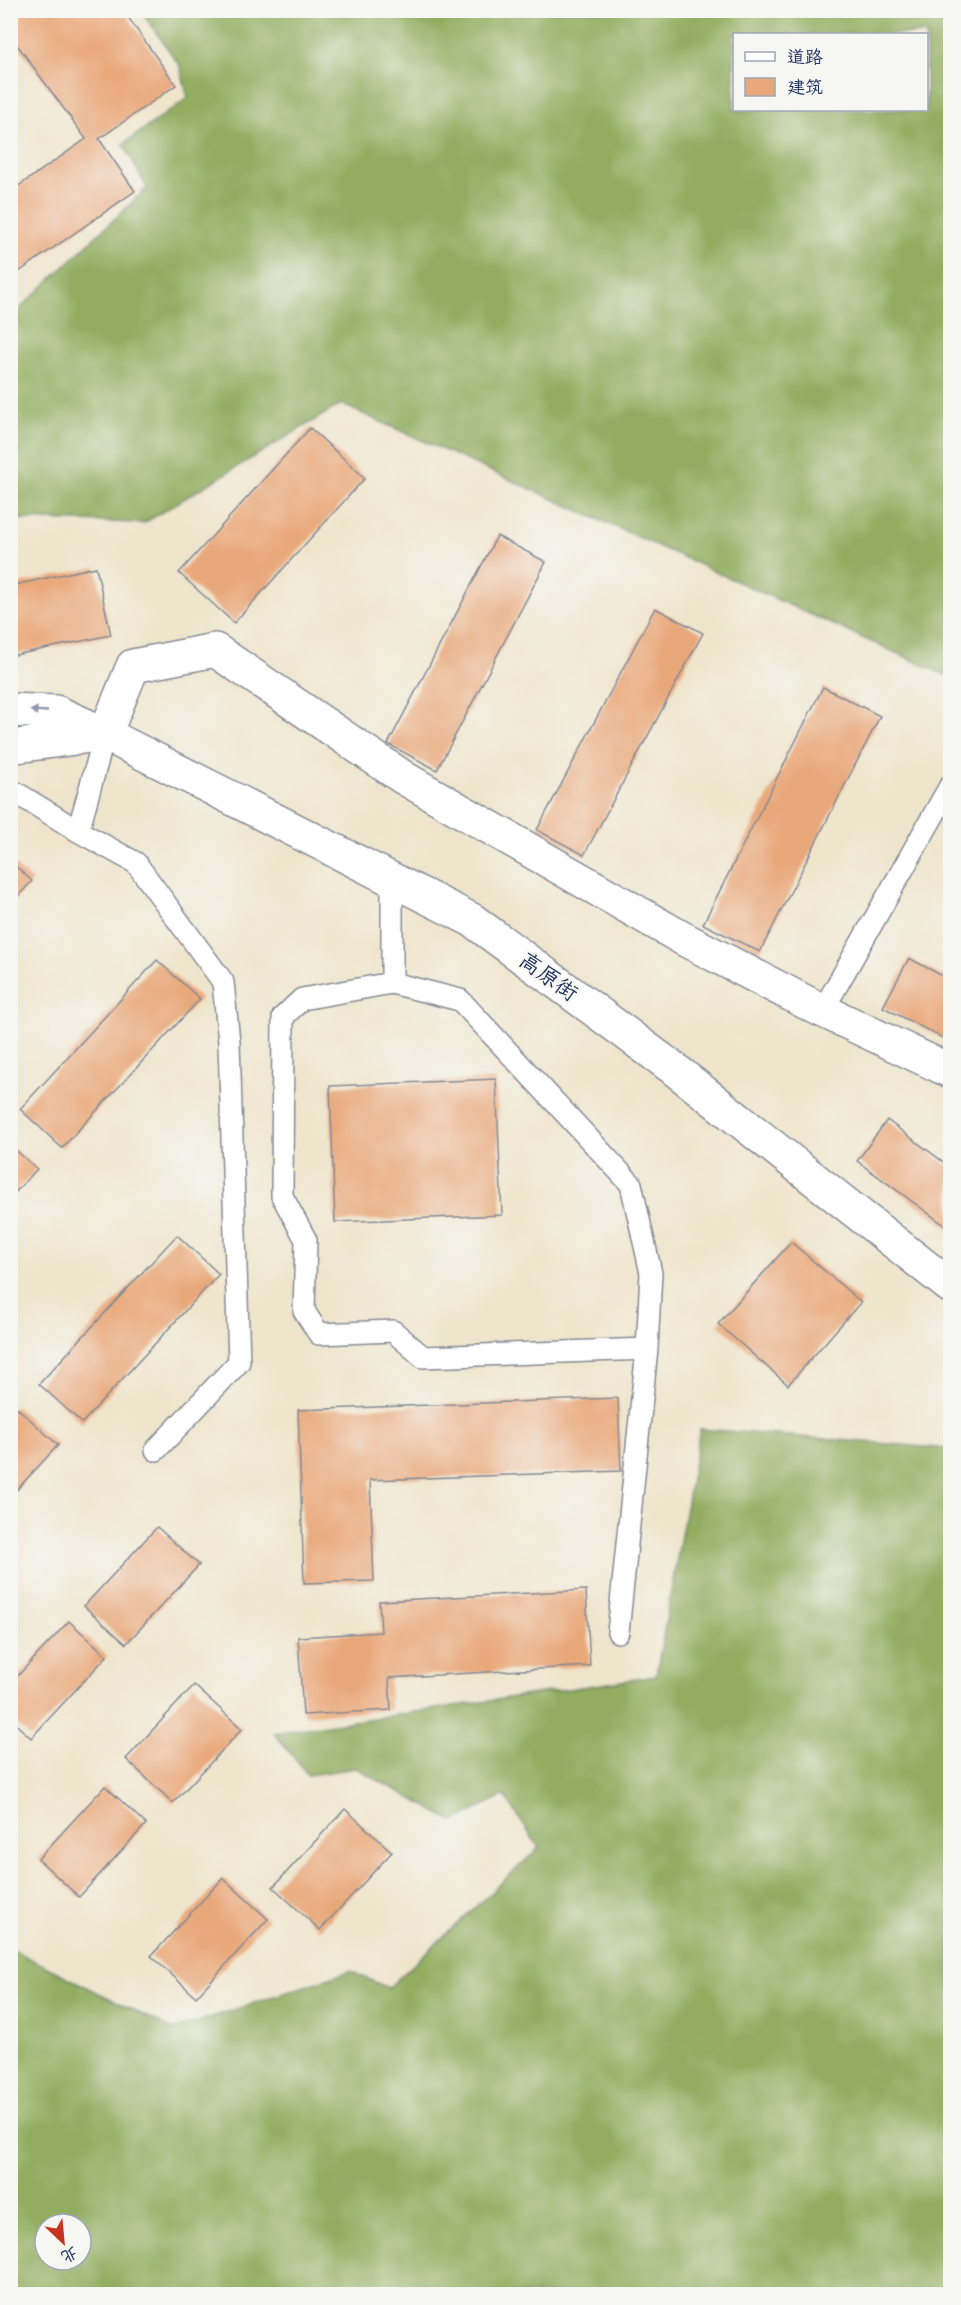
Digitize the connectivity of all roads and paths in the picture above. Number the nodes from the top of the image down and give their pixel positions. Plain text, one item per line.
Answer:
1 (10, 710) edge
2 (105, 734) junction
3 (10, 747) edge
4 (951, 786) edge
5 (10, 789) edge
6 (78, 831) junction
7 (392, 879) junction
8 (392, 983) junction
9 (823, 1010) junction
10 (951, 1071) edge
11 (951, 1286) edge
12 (647, 1349) junction
13 (156, 1450) dead end
14 (618, 1632) dead end

2 -> 1 street, 高原街
2 - 3 street
2 - 6 lane
2 - 7 street, 高原街
2 - 9 street
4 - 9 lane
5 - 6 lane
6 - 13 lane
7 - 8 lane
7 - 11 street, 高原街
8 - 12 lane
8 - 12 lane
9 - 10 street
12 - 14 lane

